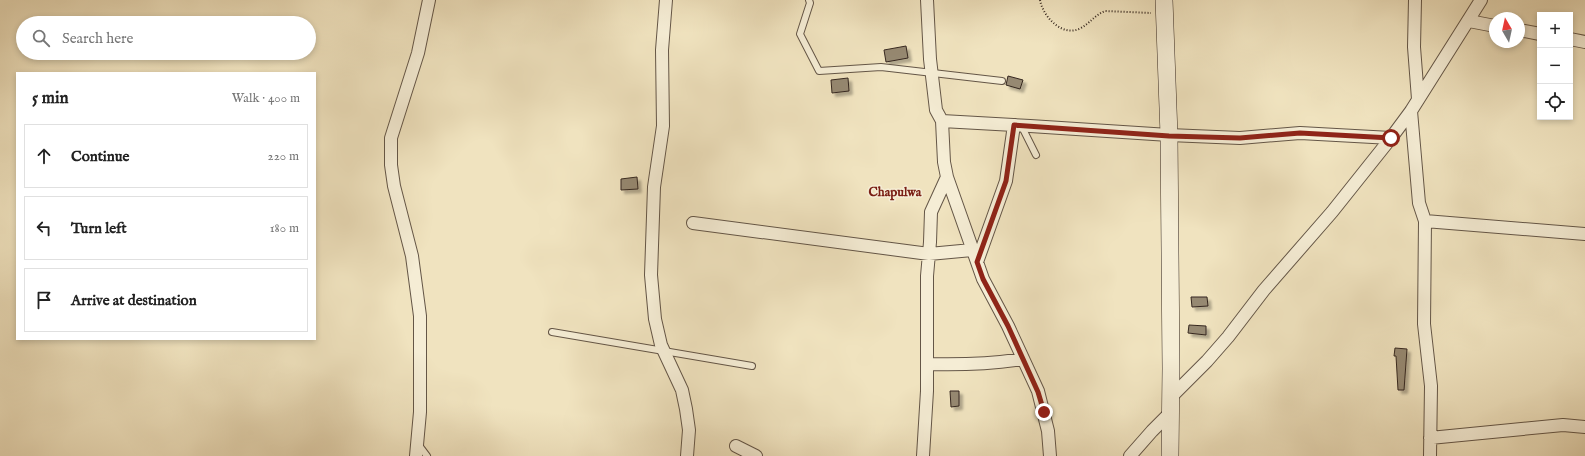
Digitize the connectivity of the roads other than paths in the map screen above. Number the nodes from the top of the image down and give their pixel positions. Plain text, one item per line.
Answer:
1 (429, 0) edge
2 (666, 0) edge
3 (809, 0) edge
4 (928, 0) edge
5 (1415, 0) edge
6 (1481, 0) edge
7 (1164, 6) edge
8 (1469, 21) junction
9 (1489, 25) edge
10 (1525, 31) edge
11 (1537, 33) edge
12 (1573, 40) edge
13 (1585, 42) edge
14 (932, 74) junction
15 (1002, 81) dead end
16 (1418, 99) junction
17 (1411, 111) junction
18 (942, 121) junction
19 (1017, 125) junction
20 (1169, 136) junction
21 (1391, 138) junction
22 (1036, 155) dead end
23 (947, 177) junction
24 (1424, 221) junction
25 (693, 223) dead end
26 (1585, 234) edge
27 (972, 250) junction
28 (929, 254) junction
29 (977, 262) junction
30 (552, 332) dead end
31 (664, 352) junction
32 (1023, 359) junction
33 (927, 364) junction
34 (752, 366) dead end
35 (1171, 404) junction
36 (1585, 427) edge
37 (1430, 438) junction
38 (417, 443) junction
39 (736, 446) dead end
40 (416, 456) edge
41 (427, 456) edge
42 (687, 456) edge
43 (756, 456) edge
44 (923, 456) edge
45 (1050, 456) edge
46 (1130, 456) edge
47 (1170, 456) edge
48 (1430, 456) edge

1 - 38 street
2 - 31 street
3 - 14 lane
4 - 14 street
5 - 16 street
6 - 8 street
7 - 20 street
8 - 9 street
8 - 16 street
10 - 11 street
12 - 13 street
14 - 15 lane
14 - 18 street
16 - 17 street
17 - 21 street
17 - 24 street
18 - 19 street
18 - 23 street
19 - 20 street
19 - 22 lane
19 - 29 street
20 - 21 street
20 - 35 street
21 - 35 street
23 - 27 street
23 - 28 street
24 - 26 street
24 - 37 street
25 - 28 street
27 - 28 street
27 - 29 street
28 - 33 street
29 - 32 street
30 - 31 lane
31 - 34 lane
31 - 42 street
32 - 33 street
32 - 45 street
33 - 44 street
35 - 46 street
35 - 47 street
36 - 37 street
37 - 48 street
38 - 40 street
38 - 41 lane
39 - 43 street

